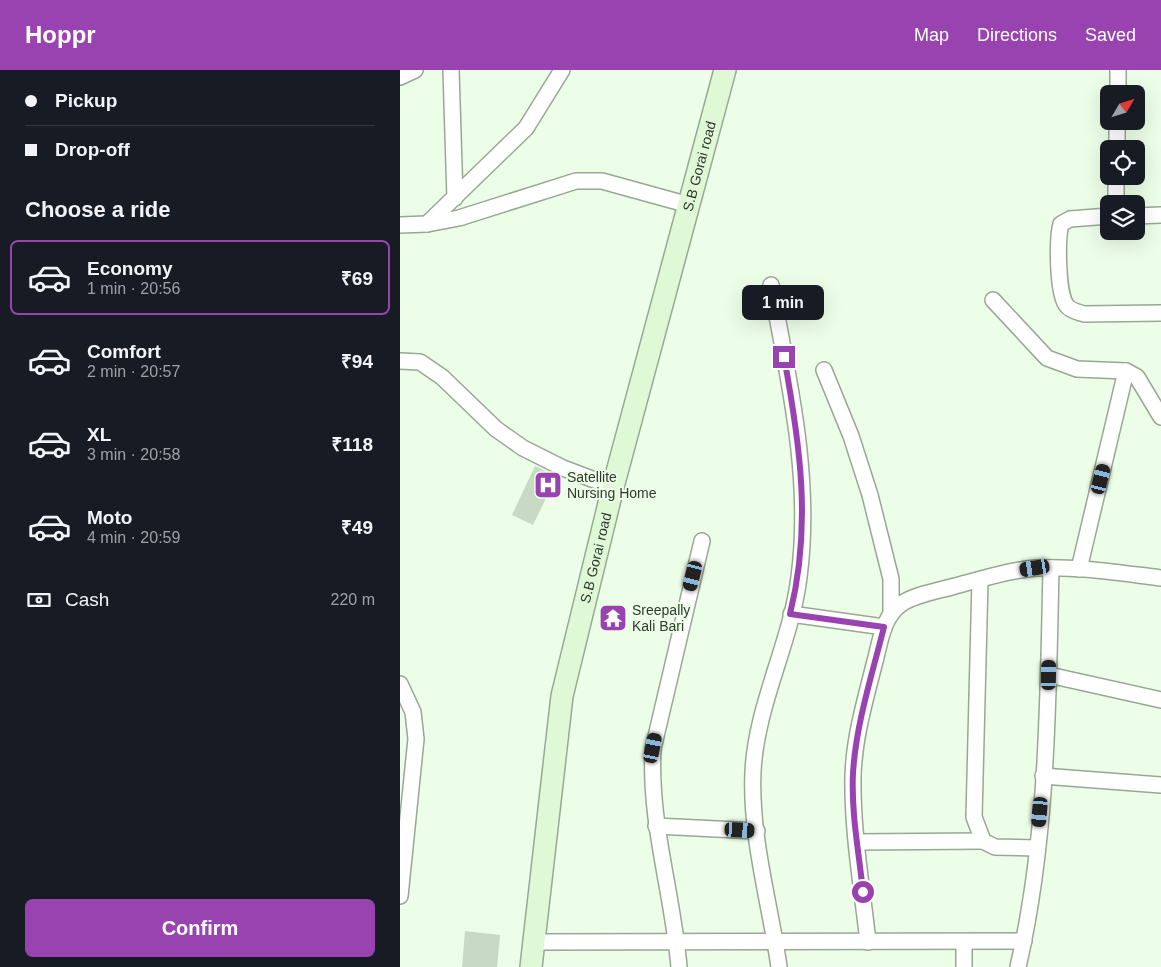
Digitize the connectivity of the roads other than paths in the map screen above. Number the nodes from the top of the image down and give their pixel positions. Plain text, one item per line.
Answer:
1 (415, 70) edge
2 (452, 70) edge
3 (562, 70) edge
4 (725, 70) edge
5 (1118, 70) edge
6 (400, 77) edge
7 (1118, 85) edge
8 (455, 198) junction
9 (689, 206) junction
10 (1161, 215) edge
11 (1145, 216) edge
12 (1100, 217) edge
13 (427, 224) junction
14 (400, 225) edge
15 (771, 285) dead end
16 (993, 300) dead end
17 (1161, 313) edge
18 (400, 361) edge
19 (824, 370) dead end
20 (1126, 371) junction
21 (1161, 417) edge
22 (613, 487) junction
23 (702, 541) dead end
24 (1050, 568) junction
25 (1079, 569) junction
26 (1161, 578) edge
27 (980, 580) junction
28 (790, 614) junction
29 (887, 620) junction
30 (1049, 675) junction
31 (400, 684) edge
32 (1161, 700) edge
33 (1043, 776) junction
34 (1161, 785) edge
35 (656, 826) junction
36 (756, 831) junction
37 (983, 841) junction
38 (858, 842) junction
39 (1037, 848) junction
40 (402, 863) edge
41 (400, 896) edge
42 (1024, 941) junction
43 (534, 942) junction
44 (677, 942) junction
45 (776, 942) junction
46 (868, 942) junction
47 (964, 942) junction
48 (531, 967) edge
49 (679, 967) edge
50 (779, 967) edge
51 (964, 967) edge
52 (1018, 967) edge

1 - 6 street
2 - 8 street
3 - 8 street
4 - 9 street, S.B Gorai road
5 - 7 street
8 - 13 street
9 - 13 street
9 - 22 street, S.B Gorai road
10 - 11 street
12 - 17 street
13 - 14 street
15 - 28 street
16 - 20 street
18 - 22 street
19 - 29 street
20 - 21 street
20 - 25 street
22 - 43 street, S.B Gorai road
23 - 35 street
24 - 25 street
24 - 27 street
24 - 30 street
25 - 26 street
27 - 29 street
27 - 37 street
28 - 29 street
28 - 36 street
29 - 38 street
30 - 32 street
30 - 33 street
31 - 40 street
33 - 34 street
33 - 39 street
35 - 36 street
35 - 44 street
36 - 45 street
37 - 38 street
37 - 39 street
38 - 46 street
39 - 42 street
40 - 41 street
42 - 47 street
42 - 52 street
43 - 44 street
43 - 48 street, S.B Gorai road
44 - 45 street
44 - 49 street
45 - 46 street
45 - 50 street
46 - 47 street
47 - 51 street

